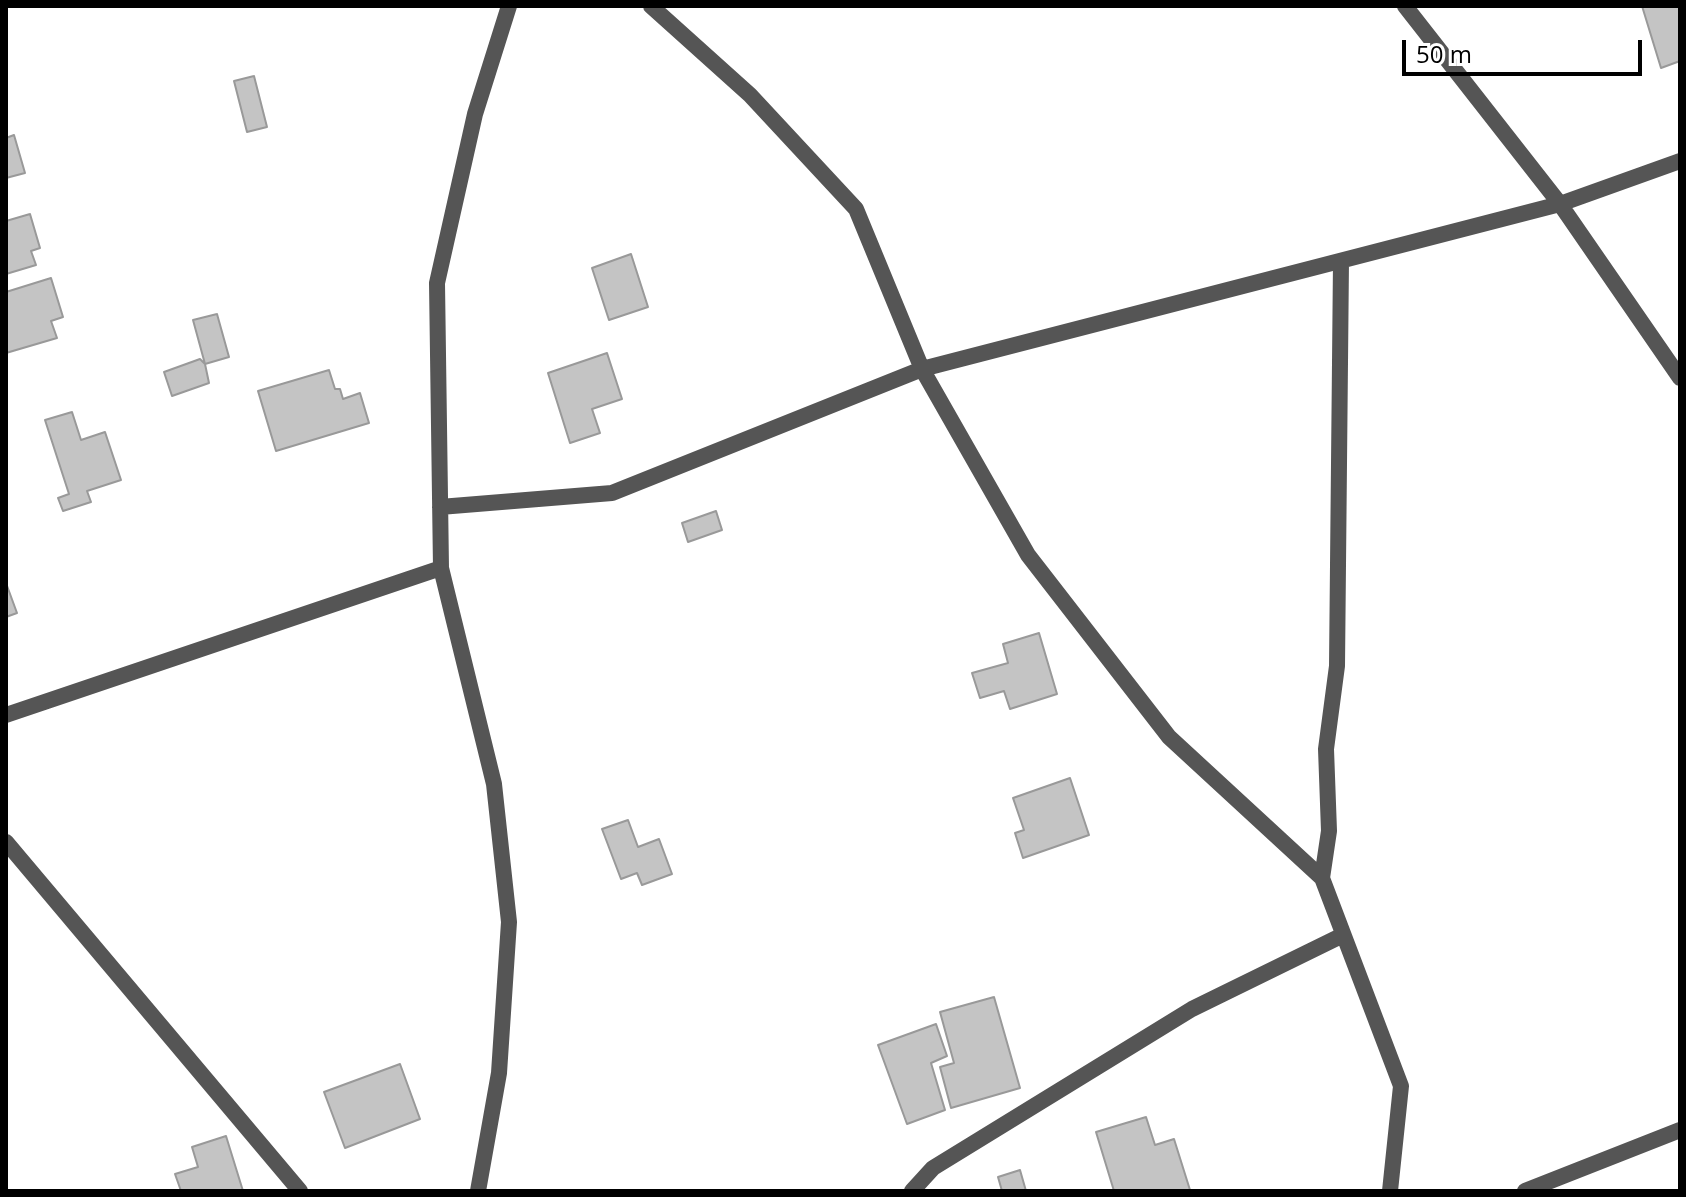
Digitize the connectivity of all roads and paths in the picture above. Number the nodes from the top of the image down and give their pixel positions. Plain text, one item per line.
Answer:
1 (509, 6) edge
2 (651, 6) edge
3 (1405, 6) edge
4 (1680, 161) edge
5 (1560, 204) junction
6 (1341, 261) junction
7 (922, 369) junction
8 (1680, 378) edge
9 (440, 507) junction
10 (441, 568) junction
11 (6, 715) edge
12 (6, 842) edge
13 (1322, 878) junction
14 (1341, 936) junction
15 (1680, 1130) edge
16 (300, 1191) edge
17 (478, 1191) edge
18 (912, 1191) edge
19 (1390, 1191) edge
20 (1525, 1191) edge

1 - 9 street
2 - 7 street
3 - 5 street
4 - 5 street
5 - 6 street
5 - 8 street
6 - 7 street
6 - 13 street
7 - 9 street
7 - 13 street
9 - 10 street
10 - 11 street
10 - 17 street
12 - 16 street
13 - 14 street
14 - 18 street
14 - 19 street
15 - 20 street

